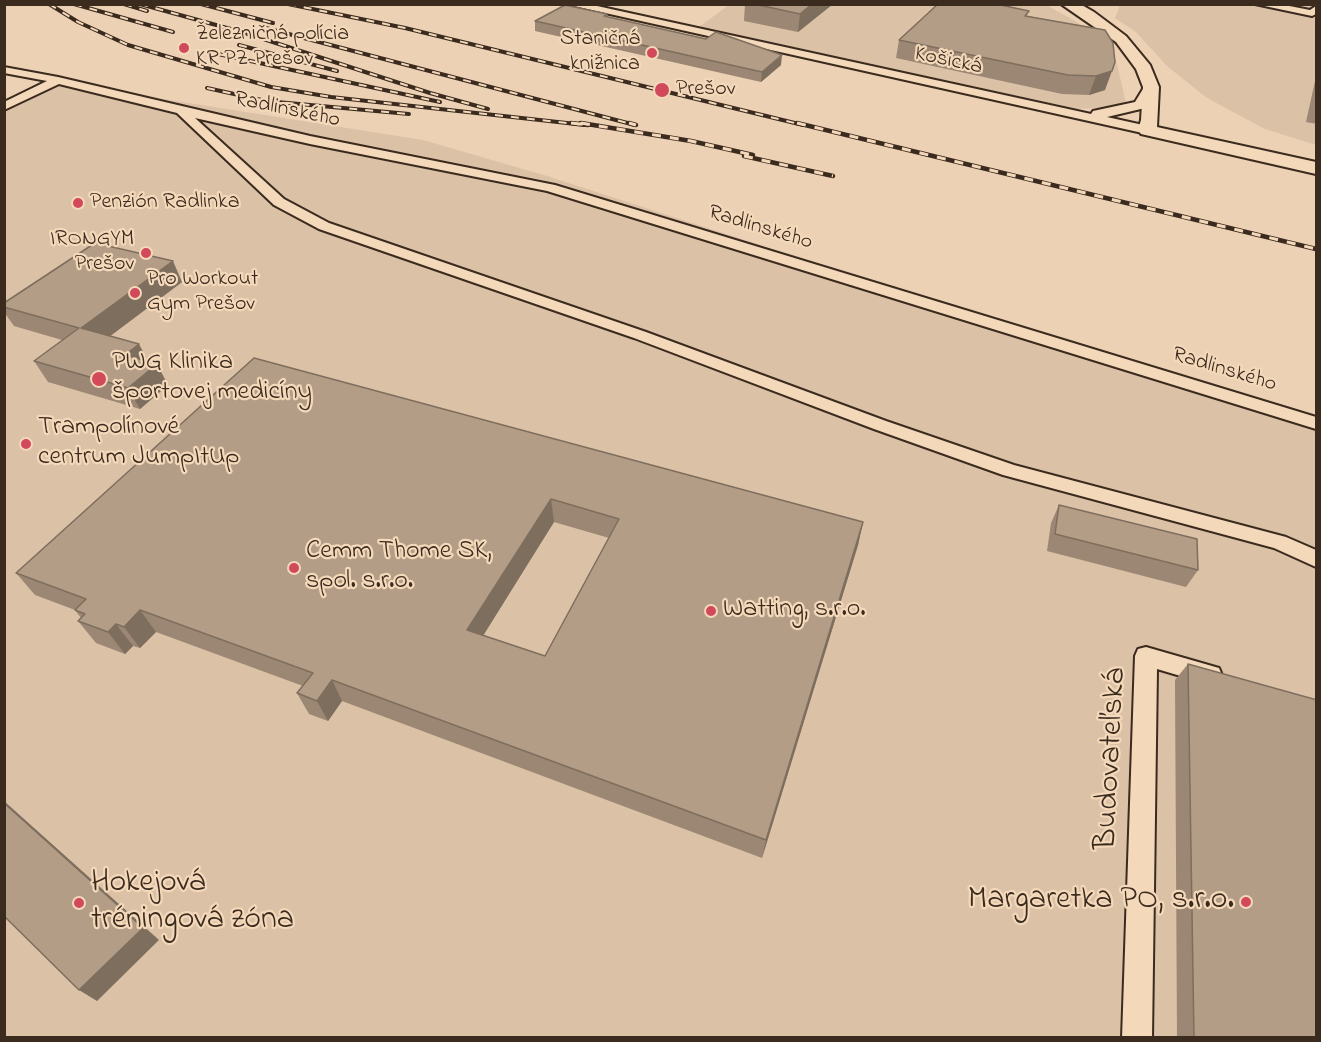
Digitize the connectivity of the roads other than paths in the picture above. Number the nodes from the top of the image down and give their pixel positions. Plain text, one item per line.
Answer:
1 (570, 4) edge
2 (1068, 4) edge
3 (1259, 4) edge
4 (1317, 9) edge
5 (4, 70) edge
6 (58, 80) junction
7 (1151, 87) junction
8 (4, 107) edge
9 (181, 111) junction
10 (1066, 112) junction
11 (1147, 130) junction
12 (1255, 154) junction
13 (1317, 168) edge
14 (1317, 423) edge
15 (1317, 560) edge
16 (1237, 682) edge
17 (1137, 1038) edge

1 - 10 street, Košická
2 - 7 main road
3 - 4 street
5 - 6 street, Radlinského
6 - 8 street
6 - 9 street, Radlinského
7 - 10 street
7 - 11 main road
7 - 12 main road
9 - 14 street, Radlinského
9 - 15 street, Radlinského
10 - 11 street, Košická
11 - 12 main road, Košická
12 - 13 main road, Košická
16 - 17 street, Budovateľská

